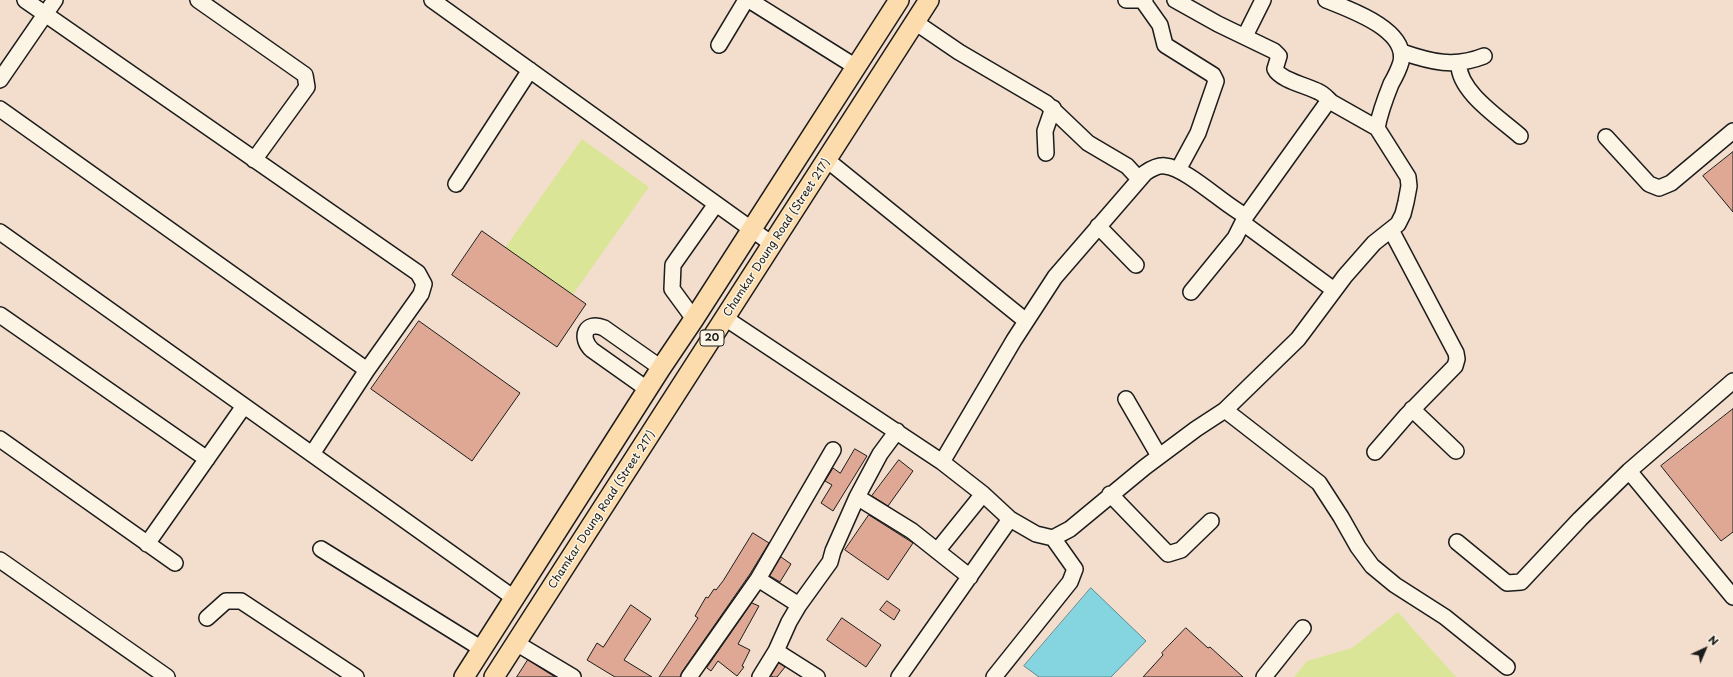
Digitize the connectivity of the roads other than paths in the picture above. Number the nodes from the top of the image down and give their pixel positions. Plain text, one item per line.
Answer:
1 (25, 0) edge
2 (55, 0) edge
3 (198, 0) edge
4 (432, 0) edge
5 (746, 0) edge
6 (749, 0) edge
7 (899, 0) edge
8 (929, 0) edge
9 (1126, 0) edge
10 (1144, 0) edge
11 (1175, 0) edge
12 (1262, 0) edge
13 (1326, 0) edge
14 (45, 14) junction
15 (915, 22) junction
16 (1245, 36) junction
17 (719, 45) dead end
18 (1402, 52) junction
19 (1484, 56) dead end
20 (1459, 63) junction
21 (856, 67) junction
22 (530, 70) junction
23 (0, 80) edge
24 (1331, 102) junction
25 (1053, 108) junction
26 (0, 109) edge
27 (1377, 128) junction
28 (1733, 131) edge
29 (1520, 136) dead end
30 (1606, 137) dead end
31 (1046, 153) dead end
32 (254, 160) junction
33 (827, 160) junction
34 (1178, 170) junction
35 (1139, 179) junction
36 (456, 184) dead end
37 (716, 204) junction
38 (1244, 220) junction
39 (1098, 226) junction
40 (751, 230) junction
41 (1391, 230) junction
42 (0, 232) edge
43 (772, 244) junction
44 (1136, 265) dead end
45 (1334, 290) junction
46 (1190, 292) dead end
47 (0, 315) edge
48 (725, 318) junction
49 (694, 319) junction
50 (1026, 321) junction
51 (660, 368) junction
52 (367, 370) junction
53 (1733, 381) edge
54 (647, 389) junction
55 (1126, 399) dead end
56 (244, 406) junction
57 (1412, 409) junction
58 (1225, 410) junction
59 (897, 431) junction
60 (0, 439) edge
61 (834, 450) dead end
62 (1456, 451) dead end
63 (1375, 452) dead end
64 (312, 454) junction
65 (1159, 456) junction
66 (207, 458) junction
67 (942, 462) junction
68 (1629, 471) junction
69 (983, 494) junction
70 (1110, 494) junction
71 (857, 497) junction
72 (1010, 519) junction
73 (1211, 521) dead end
74 (1053, 538) junction
75 (1457, 542) dead end
76 (147, 544) junction
77 (321, 549) dead end
78 (937, 551) junction
79 (0, 560) edge
80 (175, 563) dead end
81 (970, 577) junction
82 (758, 579) junction
83 (1733, 597) edge
84 (514, 598) junction
85 (799, 605) junction
86 (207, 618) dead end
87 (1303, 628) dead end
88 (516, 643) junction
89 (482, 649) junction
90 (776, 651) junction
91 (1507, 667) dead end
92 (167, 677) edge
93 (356, 677) edge
94 (464, 677) edge
95 (494, 677) edge
96 (573, 677) edge
97 (690, 677) edge
98 (760, 677) edge
99 (817, 677) edge
100 (900, 677) edge
101 (994, 677) edge
102 (1264, 677) edge

1 - 14 street
2 - 14 street
3 - 32 street
4 - 22 street
5 - 17 street
6 - 21 street
7 - 21 main road, 20
8 - 15 main road, Chamkar Doung Road (Street 217) / 20
9 - 10 street
10 - 34 street
11 - 16 street
12 - 16 street
13 - 18 street
14 - 23 street
14 - 32 street
15 - 25 street
15 - 33 main road, Chamkar Doung Road (Street 217) / 20
16 - 24 street
18 - 20 street
18 - 27 street
19 - 20 street
20 - 29 street
21 - 40 main road, 20
22 - 36 street
22 - 37 street
24 - 27 street
24 - 38 street
25 - 31 street
25 - 35 street
26 - 52 street
27 - 41 street
28 - 30 street
32 - 52 street
33 - 43 main road, Chamkar Doung Road (Street 217) / 20
33 - 50 street
34 - 35 street
34 - 38 street
35 - 39 street
37 - 40 street
37 - 49 street
38 - 45 street
38 - 46 street
39 - 44 street
39 - 50 street
40 - 43 street
40 - 49 main road, 20
41 - 45 street
41 - 57 street
42 - 56 street
43 - 48 main road, Chamkar Doung Road (Street 217) / 20
45 - 58 street
47 - 66 street
48 - 59 street
48 - 88 main road, Chamkar Doung Road (Street 217) / 20
49 - 51 main road, 20
50 - 67 street
51 - 54 main road, 20
51 - 54 street
52 - 64 street
53 - 68 street
54 - 84 main road, 20
55 - 65 street
56 - 64 street
56 - 66 street
57 - 62 street
57 - 63 street
58 - 65 street
58 - 91 street
59 - 67 street
59 - 71 street
60 - 76 street
61 - 82 street
64 - 84 street
65 - 70 street
66 - 76 street
67 - 69 street
68 - 75 street
68 - 83 street
69 - 72 street
69 - 78 street
70 - 73 street
70 - 74 street
71 - 78 street
71 - 85 street
72 - 74 street
72 - 81 street
74 - 101 street
76 - 80 street
77 - 89 street
78 - 81 street
79 - 92 street
81 - 100 street
82 - 85 street
82 - 97 street
84 - 89 main road, 20
85 - 90 street
86 - 93 street
87 - 102 street
88 - 95 main road, Chamkar Doung Road (Street 217) / 20
88 - 96 street
89 - 94 main road, 20
90 - 98 street
90 - 99 street

